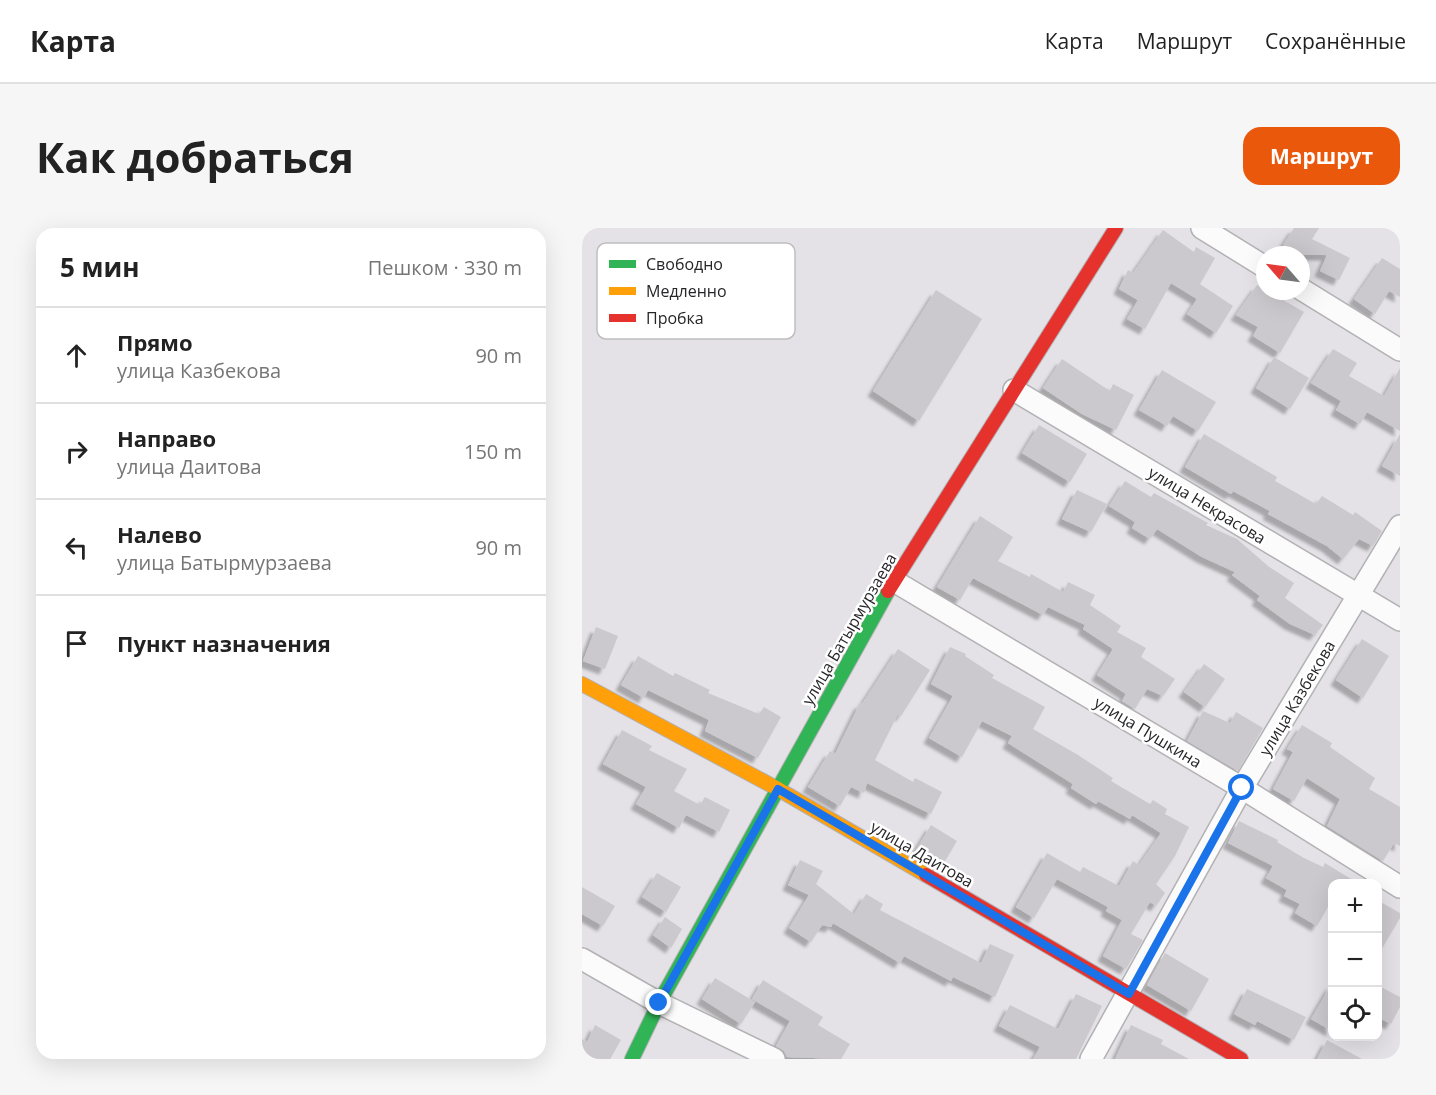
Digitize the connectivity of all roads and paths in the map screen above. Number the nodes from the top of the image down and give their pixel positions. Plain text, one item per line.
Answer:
1 (1116, 228) edge
2 (1202, 228) edge
3 (1256, 261) edge
4 (1310, 295) edge
5 (1400, 350) edge
6 (1014, 390) junction
7 (1400, 526) edge
8 (894, 581) junction
9 (1359, 596) junction
10 (1400, 620) edge
11 (582, 684) edge
12 (1242, 788) junction
13 (778, 789) junction
14 (1400, 887) edge
15 (582, 959) edge
16 (1129, 994) junction
17 (659, 1003) junction
18 (632, 1059) edge
19 (774, 1059) edge
20 (1091, 1059) edge
21 (1241, 1059) edge

1 - 6 street, улица Батырмурзаева
2 - 3 street
4 - 5 street
6 - 8 street, улица Батырмурзаева
6 - 9 street, улица Некрасова
7 - 9 street, улица Казбекова
8 - 12 street, улица Пушкина
8 - 13 street, улица Батырмурзаева
9 - 10 street, улица Некрасова
9 - 12 street, улица Казбекова
11 - 13 street, улица Даитова
12 - 14 street, улица Пушкина
12 - 16 street, улица Казбекова
13 - 16 street, улица Даитова
13 - 17 street, улица Батырмурзаева
15 - 17 street
16 - 20 street, улица Казбекова
16 - 21 street, улица Даитова
17 - 18 street, улица Батырмурзаева
17 - 19 street

